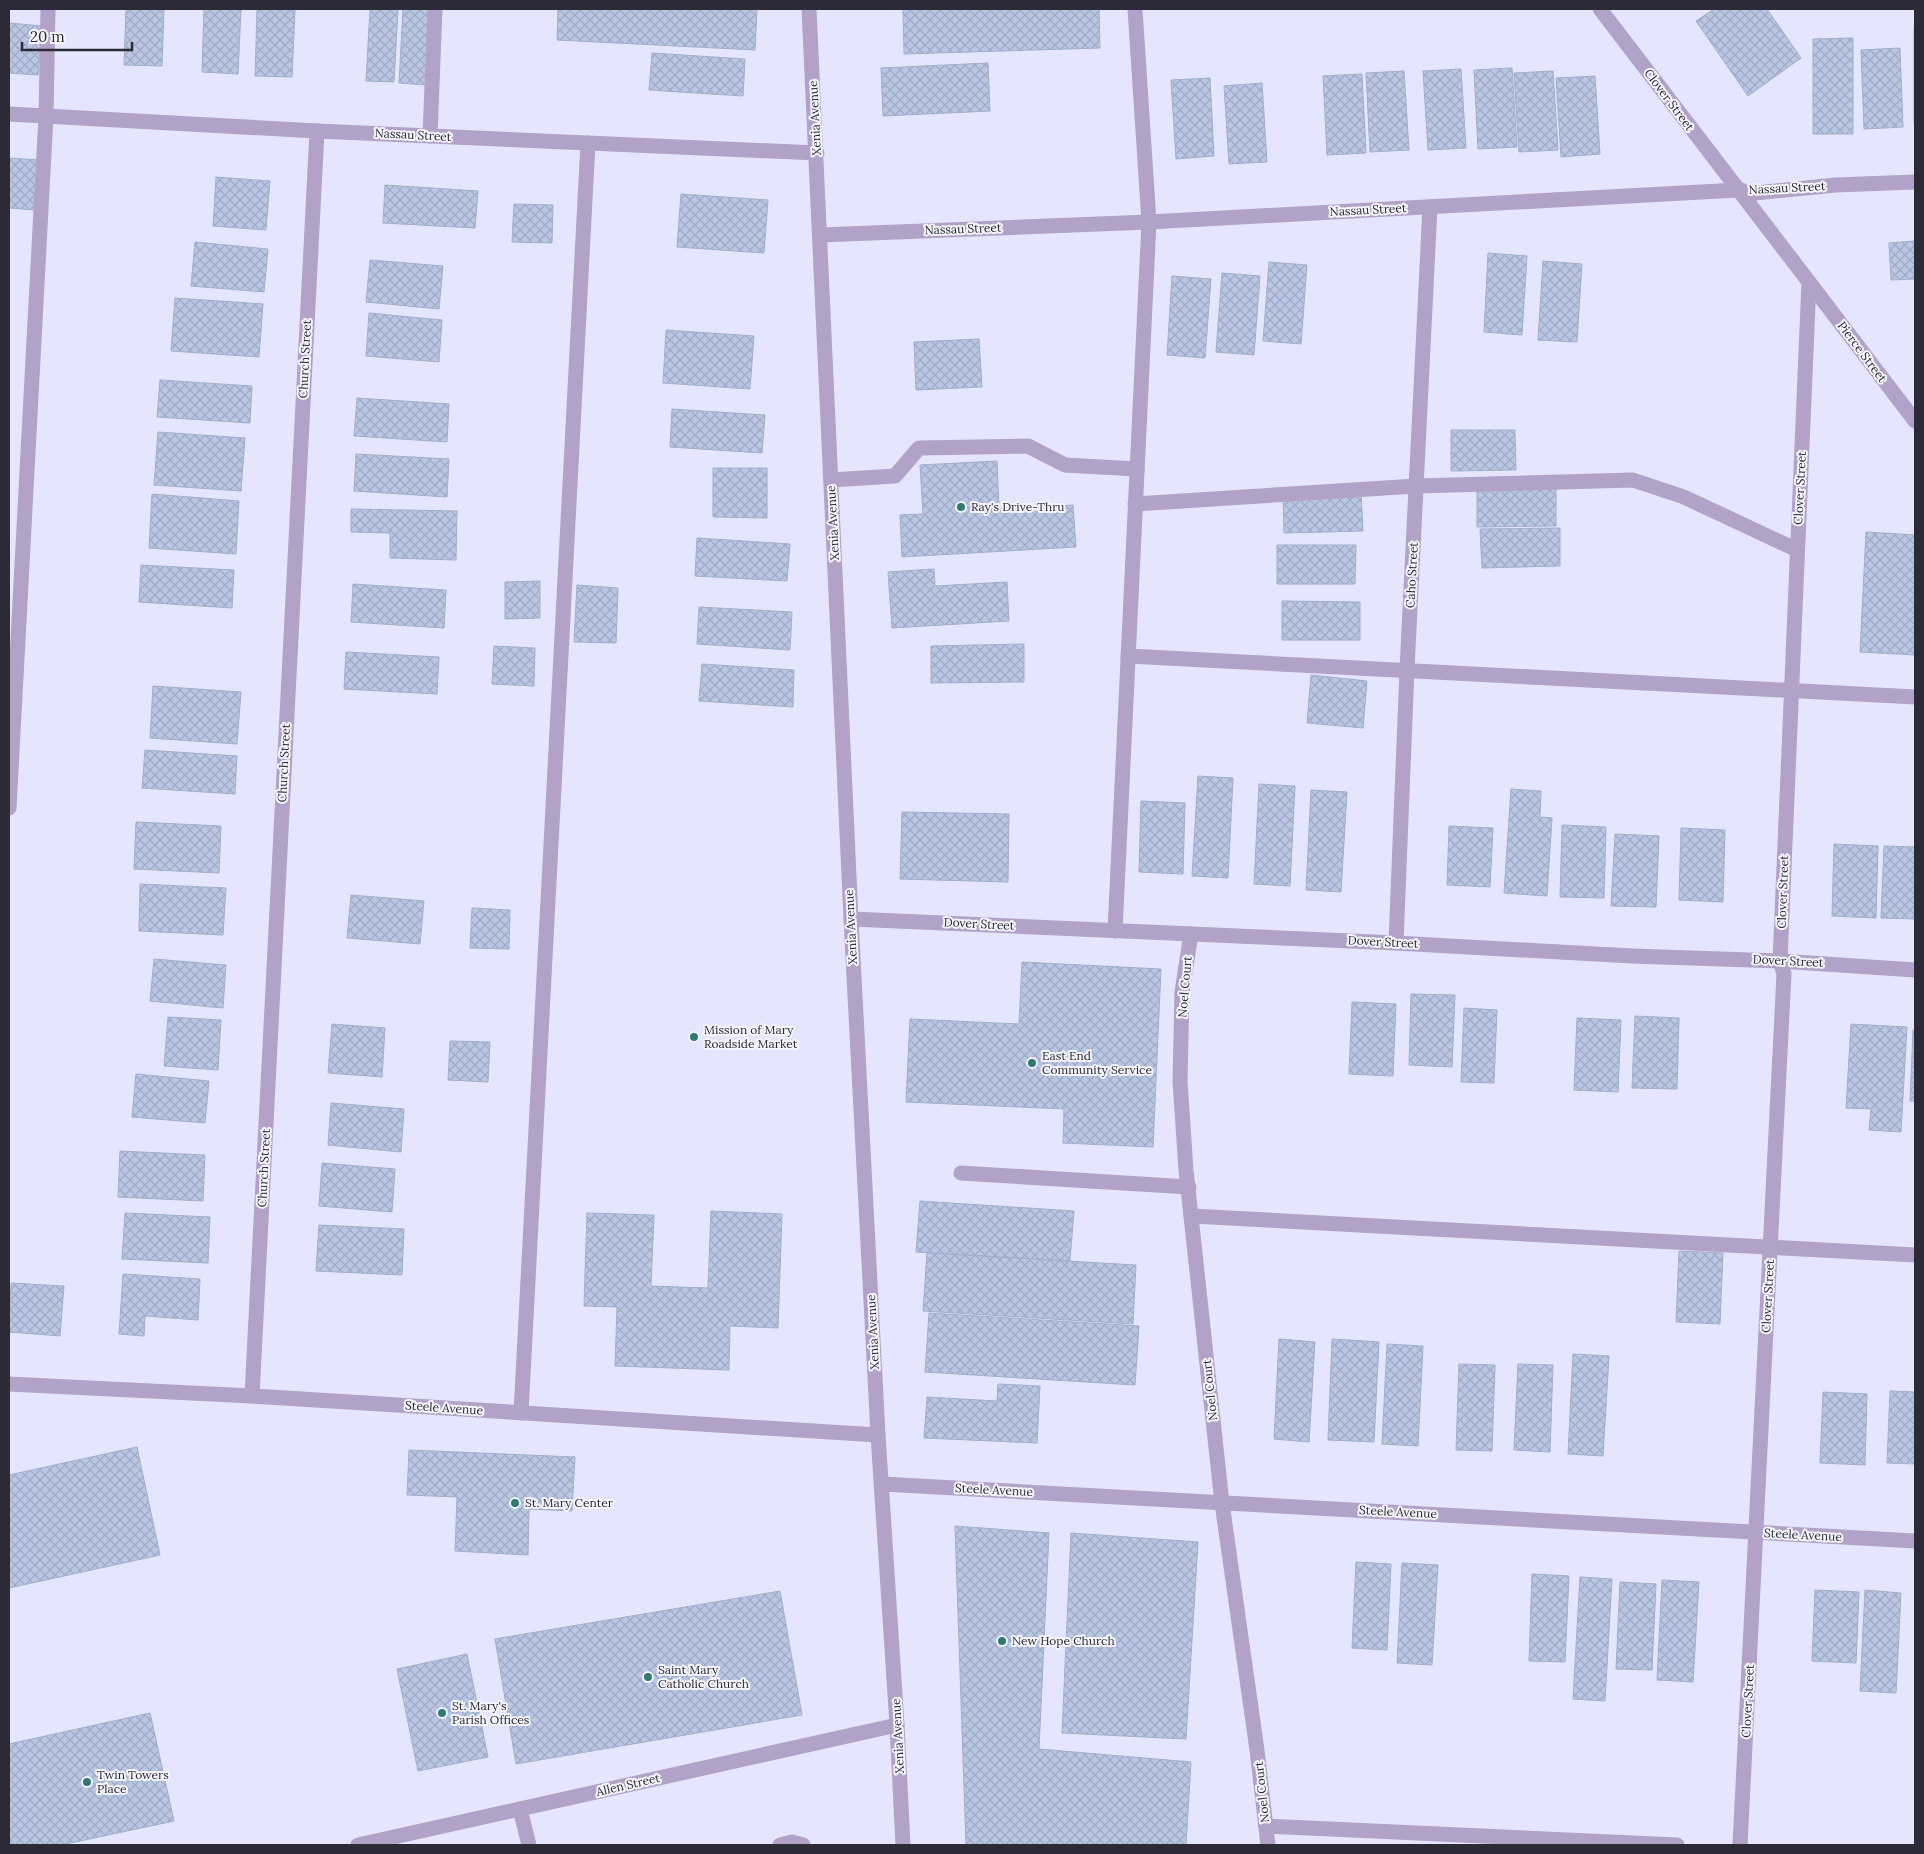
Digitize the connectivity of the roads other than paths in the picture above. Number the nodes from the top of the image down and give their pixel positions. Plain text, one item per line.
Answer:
1 (48, 9) edge
2 (435, 9) edge
3 (809, 9) edge
4 (1135, 9) edge
5 (1600, 9) edge
6 (9, 114) edge
7 (46, 116) junction
8 (317, 130) junction
9 (430, 136) junction
10 (588, 143) junction
11 (817, 153) junction
12 (1915, 182) edge
13 (1738, 190) junction
14 (1430, 207) junction
15 (1149, 222) junction
16 (820, 235) junction
17 (1809, 282) junction
18 (1915, 421) edge
19 (1137, 469) junction
20 (831, 480) junction
21 (1416, 486) junction
22 (1136, 504) junction
23 (1797, 550) junction
24 (1128, 656) junction
25 (1407, 669) junction
26 (1792, 690) junction
27 (1915, 697) edge
28 (9, 808) edge
29 (851, 919) junction
30 (1115, 930) junction
31 (1191, 934) junction
32 (1396, 943) junction
33 (1780, 961) junction
34 (1915, 970) edge
35 (961, 1173) dead end
36 (1189, 1187) junction
37 (1191, 1216) junction
38 (1771, 1248) junction
39 (1915, 1256) edge
40 (9, 1384) edge
41 (252, 1396) junction
42 (521, 1413) junction
43 (878, 1435) junction
44 (882, 1484) junction
45 (1222, 1503) junction
46 (1757, 1532) junction
47 (1915, 1541) edge
48 (897, 1725) junction
49 (520, 1809) junction
50 (1266, 1826) junction
51 (358, 1845) edge
52 (529, 1845) edge
53 (780, 1845) edge
54 (803, 1845) edge
55 (903, 1845) edge
56 (1268, 1845) edge
57 (1677, 1845) edge
58 (1740, 1845) edge

1 - 7 street
2 - 9 street
3 - 11 street, Xenia Avenue
4 - 15 street
5 - 13 street, Clover Street
6 - 7 street, Nassau Street
7 - 8 street, Nassau Street
7 - 28 street
8 - 9 street, Nassau Street
8 - 41 street, Church Street
9 - 10 street, Nassau Street
10 - 11 street, Nassau Street
10 - 42 street
11 - 16 street, Xenia Avenue
12 - 13 street, Nassau Street
13 - 14 street, Nassau Street
13 - 17 street, Clover Street
14 - 15 street, Nassau Street
14 - 21 street, Caho Street
15 - 16 street, Nassau Street
15 - 19 street
16 - 20 street, Xenia Avenue
17 - 18 street, Pierce Street
17 - 23 street, Clover Street
19 - 20 street
19 - 22 street
20 - 29 street, Xenia Avenue
21 - 22 street
21 - 23 street
21 - 25 street, Caho Street
22 - 24 street
23 - 26 street, Clover Street
24 - 25 street
24 - 30 street
25 - 26 street
25 - 32 street, Caho Street
26 - 27 street
26 - 33 street, Clover Street
29 - 30 street, Dover Street
29 - 43 street, Xenia Avenue
30 - 31 street, Dover Street
31 - 32 street, Dover Street
31 - 36 street, Noel Court
32 - 33 street, Dover Street
33 - 34 street, Dover Street
33 - 38 street, Clover Street
35 - 36 street
36 - 37 street, Noel Court
37 - 38 street
37 - 45 street, Noel Court
38 - 39 street
38 - 46 street, Clover Street
40 - 41 street, Steele Avenue
41 - 42 street, Steele Avenue
42 - 43 street, Steele Avenue
43 - 44 street, Xenia Avenue
44 - 45 street, Steele Avenue
44 - 48 street, Xenia Avenue
45 - 46 street, Steele Avenue
45 - 50 street, Noel Court
46 - 47 street, Steele Avenue
46 - 58 street, Clover Street
48 - 49 street, Allen Street
48 - 55 street, Xenia Avenue
49 - 51 street, Allen Street
49 - 52 street
50 - 56 street, Noel Court
50 - 57 street
53 - 54 street

